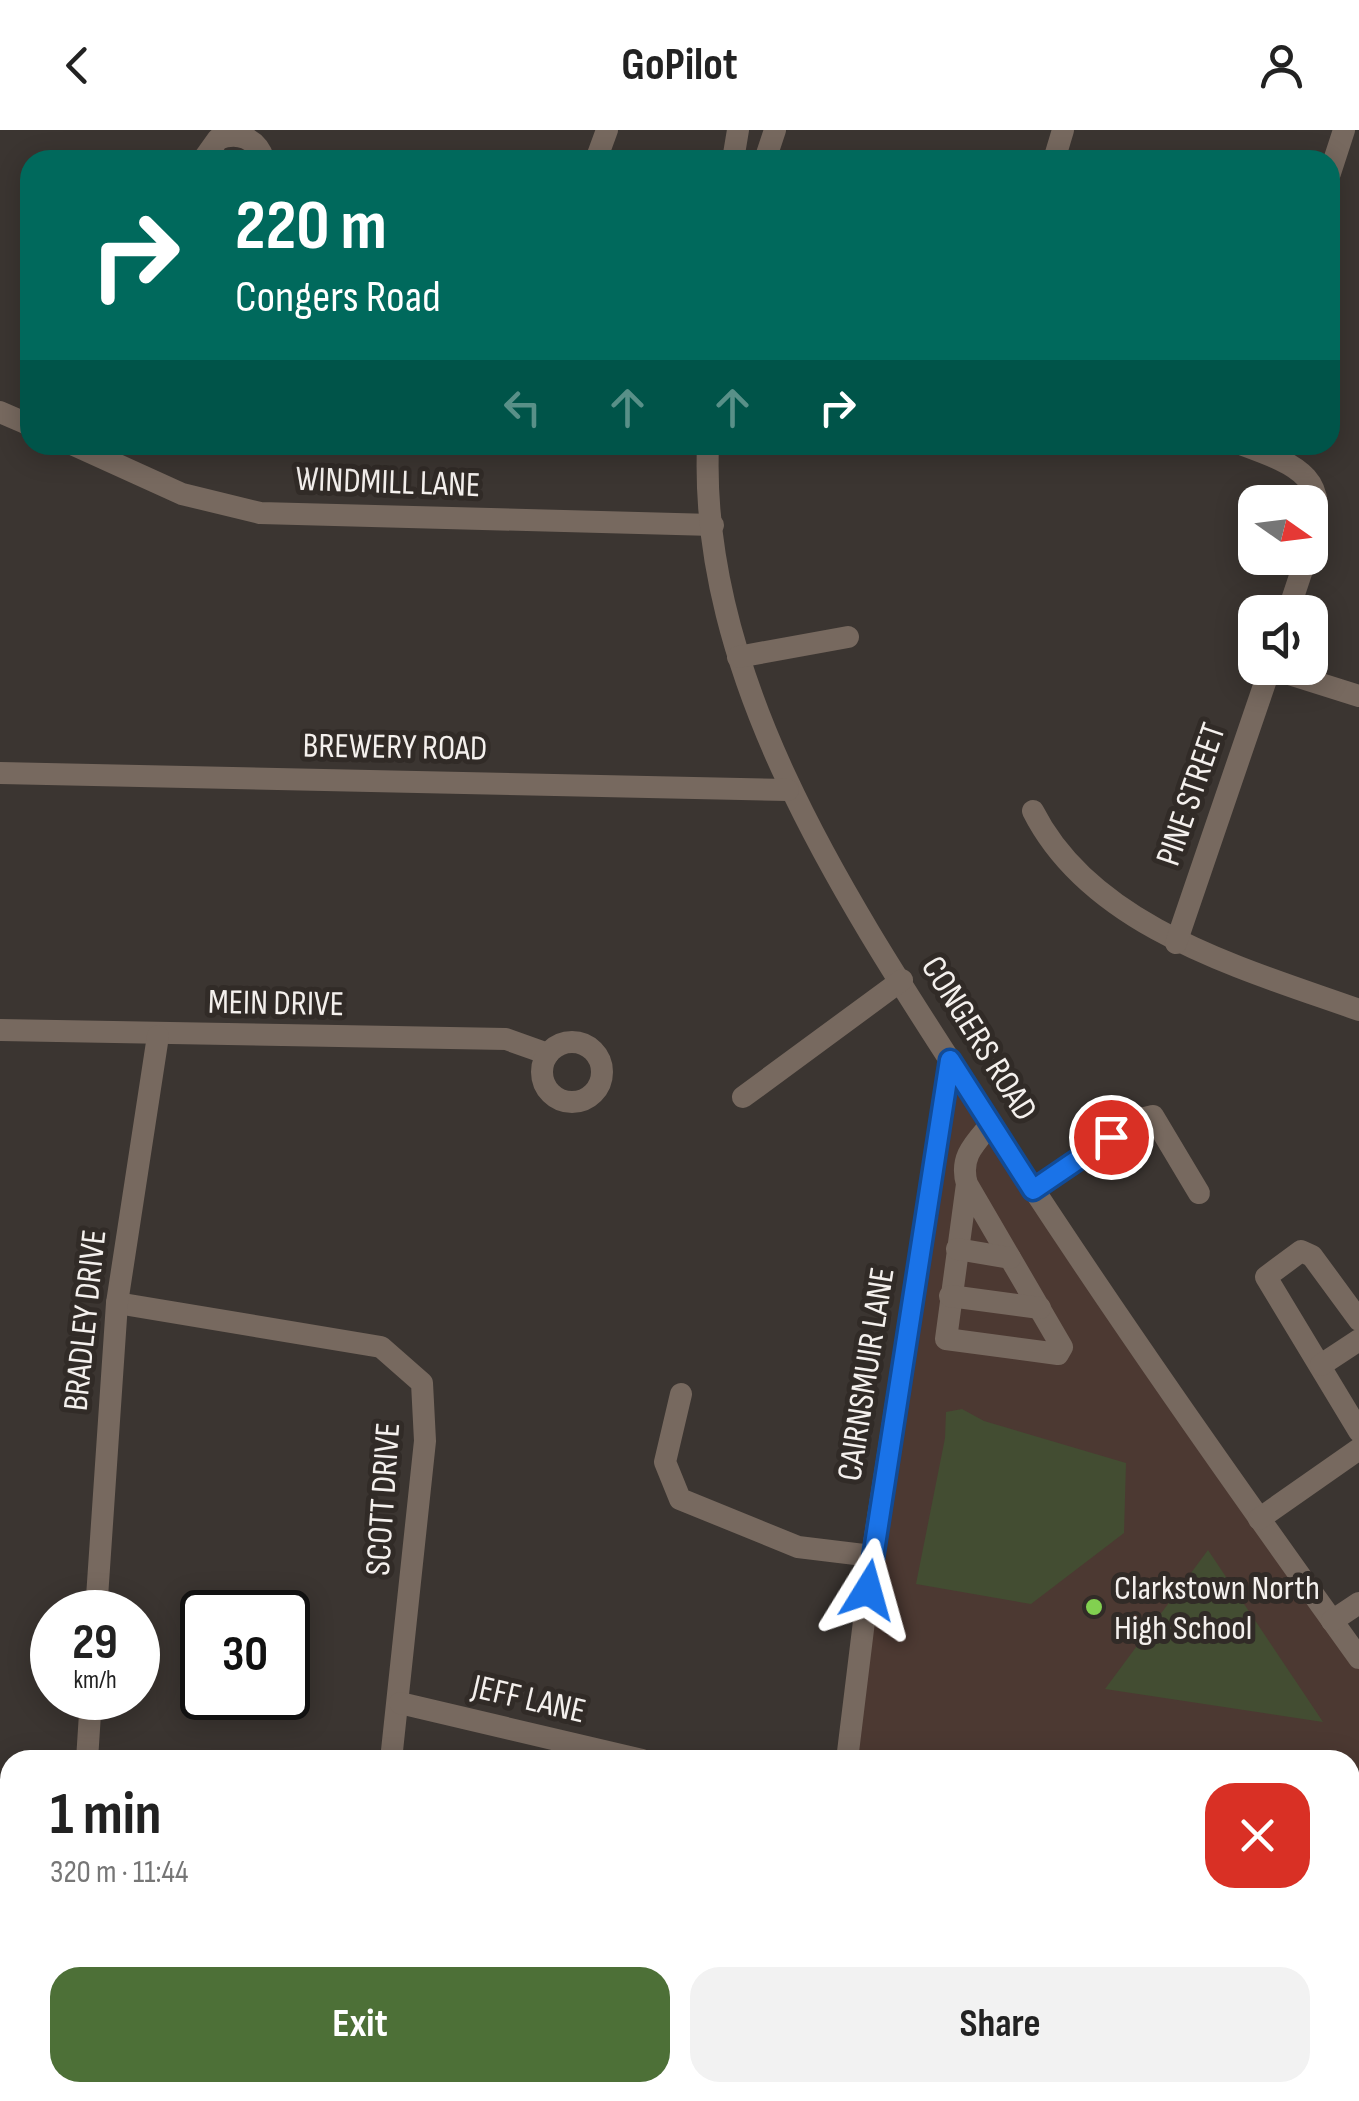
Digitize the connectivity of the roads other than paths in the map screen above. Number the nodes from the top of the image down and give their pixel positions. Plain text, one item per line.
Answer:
1 (210, 150) edge
2 (259, 150) edge
3 (96, 455) edge
4 (709, 455) edge
5 (1270, 455) edge
6 (1312, 485) edge
7 (713, 525) junction
8 (848, 637) dead end
9 (738, 657) junction
10 (1264, 685) edge
11 (1324, 685) edge
12 (1359, 696) edge
13 (0, 773) edge
14 (788, 790) junction
15 (1033, 810) dead end
16 (1176, 942) junction
17 (902, 980) junction
18 (1359, 1010) edge
19 (0, 1030) edge
20 (158, 1036) junction
21 (548, 1054) dead end
22 (950, 1060) junction
23 (743, 1096) dead end
24 (992, 1124) junction
25 (967, 1184) junction
26 (1033, 1190) junction
27 (1199, 1194) dead end
28 (957, 1249) junction
29 (1010, 1258) junction
30 (950, 1296) junction
31 (116, 1303) junction
32 (1040, 1308) junction
33 (1359, 1320) edge
34 (1359, 1340) edge
35 (1321, 1365) junction
36 (681, 1394) dead end
37 (1359, 1431) edge
38 (1359, 1449) edge
39 (1259, 1518) junction
40 (872, 1556) junction
41 (97, 1590) edge
42 (1359, 1604) edge
43 (1332, 1621) junction
44 (1359, 1658) edge
45 (400, 1704) junction
46 (90, 1720) edge
47 (88, 1750) edge
48 (392, 1750) edge
49 (599, 1750) edge
50 (848, 1750) edge

1 - 2 street
3 - 7 street, WINDMILL LANE
4 - 7 street, CONGERS ROAD
5 - 6 street
7 - 9 street, CONGERS ROAD
8 - 9 street
9 - 14 street, CONGERS ROAD
10 - 16 street, PINE STREET
11 - 12 street
13 - 14 street, BREWERY ROAD
14 - 17 street, CONGERS ROAD
15 - 16 street, PINE STREET
16 - 18 street, PINE STREET
17 - 22 street, CONGERS ROAD
17 - 23 street
19 - 20 street, MEIN DRIVE
20 - 21 street, MEIN DRIVE
20 - 31 street, BRADLEY DRIVE
22 - 24 street, CONGERS ROAD
22 - 40 street, CAIRNSMUIR LANE
24 - 25 street
24 - 26 street, CONGERS ROAD
25 - 28 street
25 - 29 street
26 - 27 street
26 - 39 street, CONGERS ROAD
28 - 29 street
28 - 30 street
29 - 32 street
30 - 32 street
30 - 32 street
31 - 41 street, BRADLEY DRIVE
31 - 45 street, SCOTT DRIVE
33 - 35 street
34 - 35 street
35 - 37 street
36 - 40 street
38 - 39 street
39 - 43 street, CONGERS ROAD
40 - 50 street, CAIRNSMUIR LANE
42 - 43 street
43 - 44 street, CONGERS ROAD
45 - 48 street, SCOTT DRIVE
45 - 49 street, JEFF LANE
46 - 47 street

